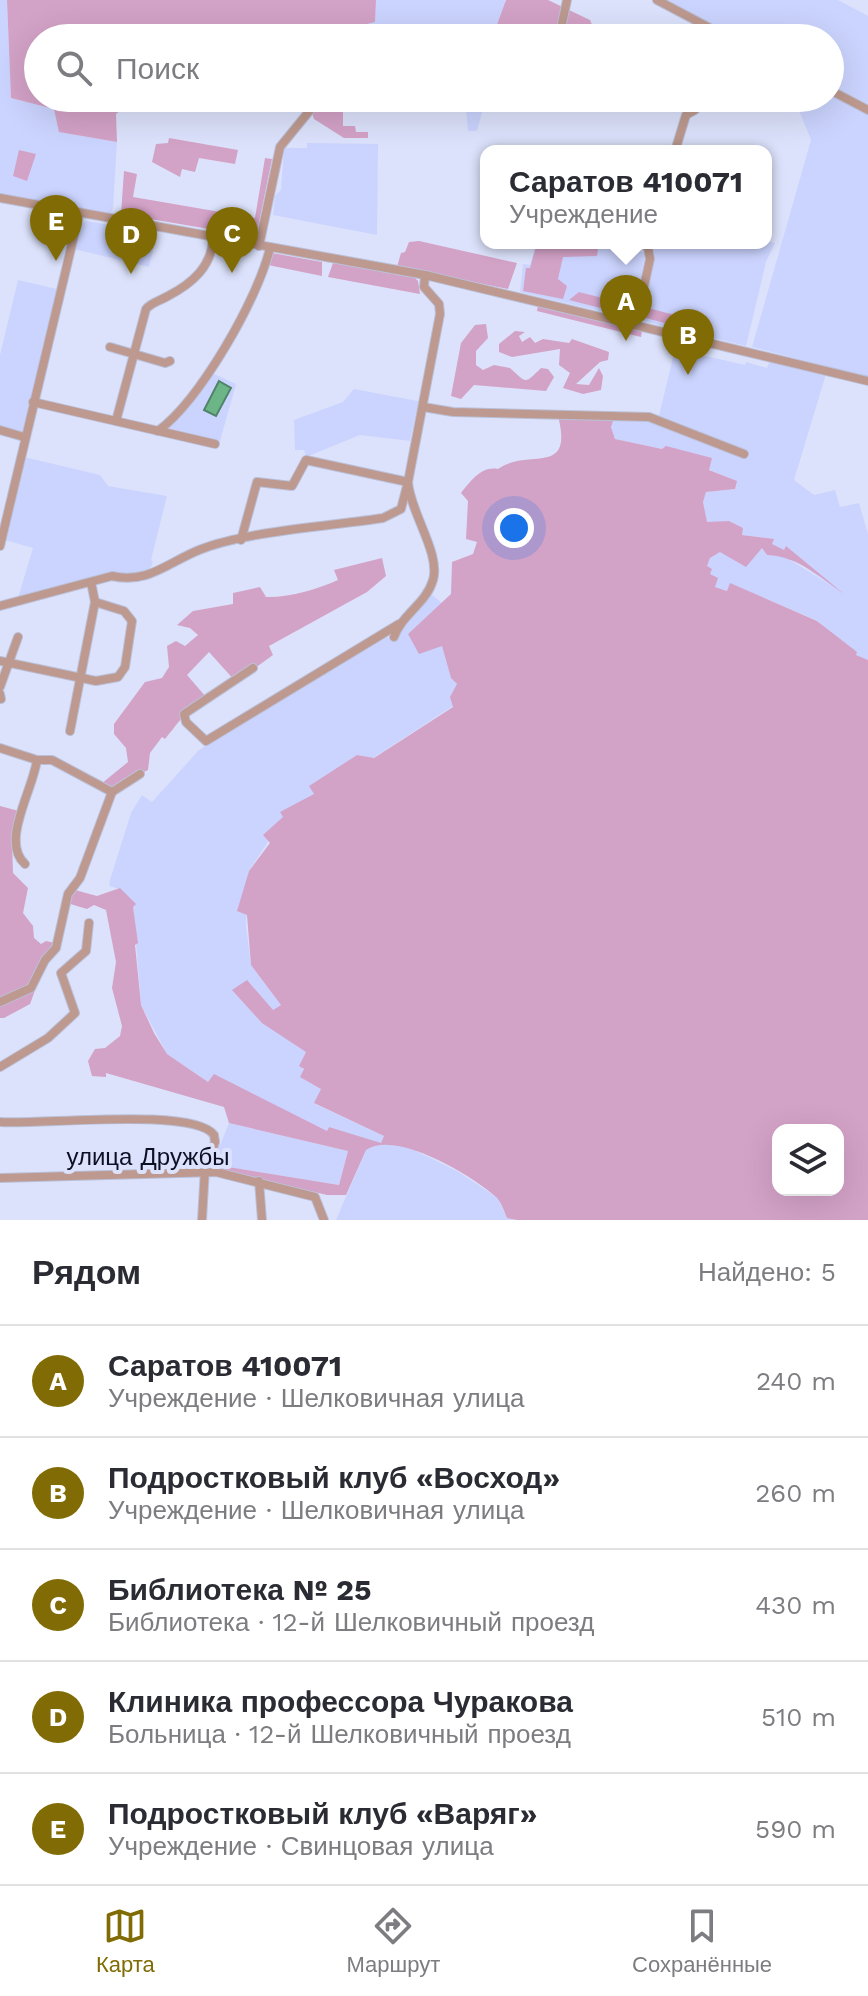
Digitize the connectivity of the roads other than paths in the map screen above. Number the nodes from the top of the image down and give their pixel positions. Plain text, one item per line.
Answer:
1 (567, 0) edge
2 (657, 0) edge
3 (562, 24) edge
4 (702, 24) edge
5 (844, 97) edge
6 (868, 110) edge
7 (309, 112) edge
8 (691, 112) edge
9 (677, 145) edge
10 (0, 198) edge
11 (79, 215) junction
12 (213, 238) junction
13 (259, 246) junction
14 (270, 248) junction
15 (648, 249) edge
16 (425, 275) junction
17 (636, 323) junction
18 (110, 347) dead end
19 (134, 354) junction
20 (170, 361) dead end
21 (868, 381) edge
22 (33, 402) junction
23 (423, 407) junction
24 (116, 421) junction
25 (0, 430) edge
26 (158, 431) junction
27 (24, 437) junction
28 (215, 444) dead end
29 (744, 454) dead end
30 (408, 482) junction
31 (241, 540) junction
32 (0, 546) edge
33 (91, 582) junction
34 (95, 602) junction
35 (0, 606) edge
36 (400, 624) junction
37 (18, 637) dead end
38 (394, 637) dead end
39 (5, 662) edge
40 (253, 668) dead end
41 (80, 677) junction
42 (0, 687) edge
43 (70, 731) dead end
44 (0, 748) edge
45 (37, 760) junction
46 (140, 774) dead end
47 (112, 792) junction
48 (25, 864) dead end
49 (89, 923) dead end
50 (0, 1002) edge
51 (0, 1067) edge
52 (0, 1122) edge
53 (205, 1172) junction
54 (0, 1178) edge
55 (259, 1181) junction
56 (202, 1220) edge
57 (262, 1220) edge
58 (324, 1220) edge

1 - 3 street
2 - 4 street
5 - 6 street
7 - 13 street
8 - 9 street
10 - 11 street
11 - 12 street
11 - 22 street
12 - 13 street
12 - 19 street
13 - 14 street
14 - 16 street
14 - 26 street
15 - 17 street
16 - 17 street
16 - 23 street
17 - 21 street
18 - 19 street
19 - 20 street
19 - 24 street
22 - 24 street
22 - 27 street
23 - 29 street
23 - 30 street
24 - 26 street
25 - 27 street
26 - 28 street
27 - 32 street
30 - 31 street
30 - 31 street
30 - 36 street
31 - 33 street
33 - 34 street
33 - 35 street
34 - 41 street
34 - 41 street
36 - 38 street
36 - 40 street
37 - 39 street
39 - 41 street
39 - 42 street
41 - 43 street
44 - 45 street
45 - 47 street
45 - 48 street
46 - 47 street
47 - 50 street
49 - 51 street
52 - 53 street
53 - 54 street, улица Дружбы
53 - 55 street, улица Дружбы
53 - 56 street
55 - 57 street
55 - 58 street, улица Дружбы

